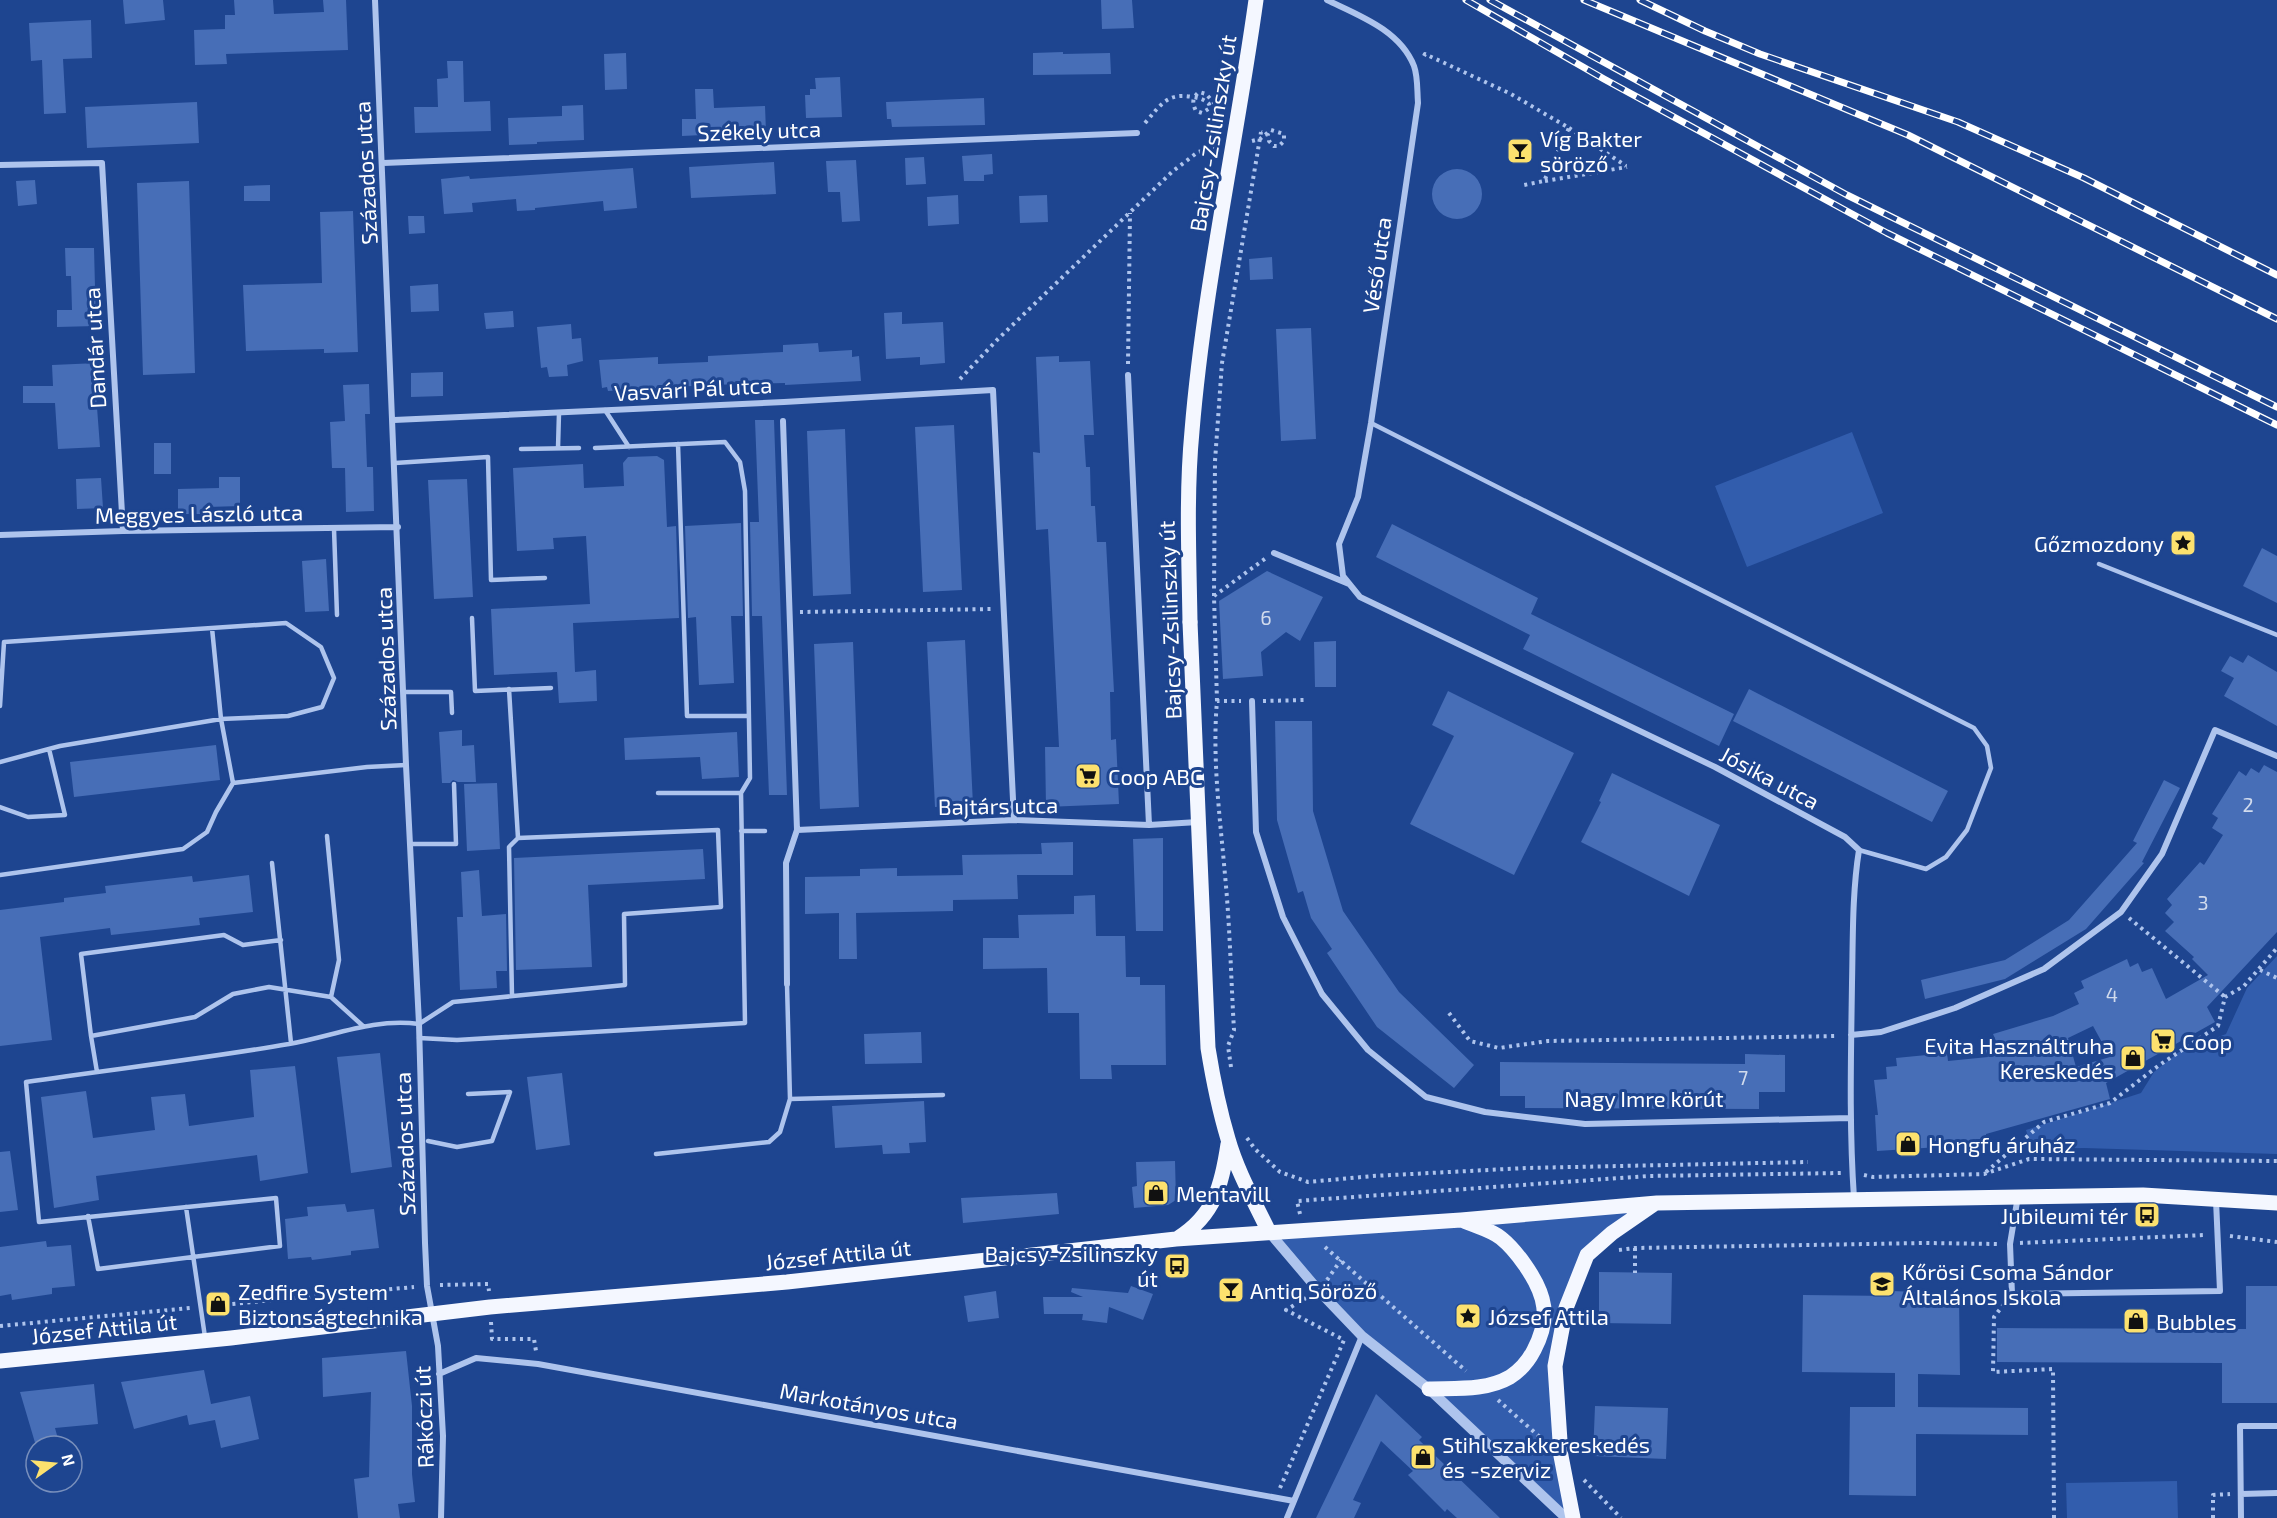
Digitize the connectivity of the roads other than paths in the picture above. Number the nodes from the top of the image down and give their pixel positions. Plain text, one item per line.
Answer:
1 (375, 0) edge
2 (1256, 0) edge
3 (1327, 0) edge
4 (1137, 133) road end
5 (383, 163) junction
6 (0, 165) edge
7 (1128, 375) road end
8 (605, 410) junction
9 (559, 413) junction
10 (393, 420) junction
11 (783, 421) dead end
12 (1371, 423) junction
13 (678, 444) junction
14 (629, 447) junction
15 (521, 448) dead end
16 (558, 448) junction
17 (579, 448) dead end
18 (595, 448) dead end
19 (395, 463) junction
20 (398, 527) junction
21 (334, 529) junction
22 (123, 531) junction
23 (0, 535) edge
24 (1274, 553) road end
25 (2099, 564) dead end
26 (1343, 576) joint
27 (545, 578) dead end
28 (1350, 584) junction
29 (337, 615) dead end
30 (472, 618) dead end
31 (212, 628) junction
32 (2277, 636) edge
33 (551, 688) dead end
34 (509, 690) junction
35 (404, 692) junction
36 (1252, 701) road end
37 (0, 706) edge
38 (452, 713) dead end
39 (749, 716) junction
40 (221, 719) junction
41 (49, 749) junction
42 (2277, 756) edge
43 (0, 762) edge
44 (406, 765) junction
45 (233, 783) junction
46 (454, 784) dead end
47 (658, 793) dead end
48 (741, 793) junction
49 (0, 807) edge
50 (1014, 820) junction
51 (1199, 822) junction
52 (1149, 825) junction
53 (797, 830) junction
54 (741, 831) junction
55 (765, 831) dead end
56 (327, 836) dead end
57 (518, 838) junction
58 (410, 844) junction
59 (1859, 850) junction
60 (272, 863) dead end
61 (0, 875) edge
62 (281, 940) junction
63 (787, 984) joint
64 (284, 990) junction
65 (513, 996) junction
66 (331, 997) junction
67 (419, 1024) junction
68 (363, 1026) junction
69 (1851, 1035) junction
70 (91, 1036) junction
71 (419, 1038) junction
72 (291, 1043) junction
73 (97, 1072) junction
74 (468, 1094) dead end
75 (944, 1095) dead end
76 (790, 1099) junction
77 (1850, 1118) junction
78 (1228, 1140) junction
79 (428, 1141) dead end
80 (656, 1154) dead end
81 (2018, 1196) junction
82 (1854, 1198) junction
83 (2216, 1200) junction
84 (1657, 1203) junction
85 (2277, 1203) edge
86 (186, 1207) junction
87 (88, 1216) junction
88 (1461, 1220) junction
89 (1269, 1232) junction
90 (1176, 1239) junction
91 (193, 1257) junction
92 (433, 1315) junction
93 (1362, 1336) junction
94 (205, 1340) junction
95 (0, 1361) edge
96 (439, 1374) junction
97 (1429, 1389) junction
98 (2277, 1426) edge
99 (2277, 1493) edge
100 (2241, 1494) junction
101 (1294, 1501) junction
102 (441, 1518) edge
103 (1287, 1518) edge
104 (1566, 1518) edge
105 (1573, 1518) edge
106 (2241, 1518) edge

1 - 5 street, Százados utca
2 - 51 main road, Bajcsy-Zsilinszky út, bridge
3 - 12 street, Véső utca
4 - 5 street, Székely utca
5 - 10 street, Százados utca
6 - 22 street, Dandár utca
7 - 52 street
8 - 9 street, Vasvári Pál utca
8 - 14 lane
8 - 50 street, Vasvári Pál utca
9 - 10 street, Vasvári Pál utca
9 - 16 lane
10 - 19 street, Százados utca
11 - 53 street
12 - 26 street, Véső utca
12 - 59 lane
13 - 14 lane
13 - 39 lane
13 - 39 lane
14 - 18 lane
15 - 16 lane
16 - 17 lane
19 - 20 street, Százados utca
19 - 27 lane
20 - 21 street, Meggyes László utca
20 - 35 street, Százados utca
21 - 22 street, Meggyes László utca
21 - 29 lane
22 - 23 street, Meggyes László utca
24 - 28 street, Jósika utca
25 - 32 lane
26 - 28 street, Jósika utca
28 - 59 street, Jósika utca
30 - 34 lane
31 - 37 lane
31 - 40 lane
31 - 40 lane
33 - 34 lane
34 - 57 lane
35 - 38 lane
35 - 44 street, Százados utca
36 - 77 street, Nagy Imre körút
39 - 48 lane
40 - 41 lane
40 - 45 lane
41 - 43 lane
41 - 49 lane
42 - 69 street
44 - 45 lane
44 - 58 street, Százados utca
45 - 61 lane
46 - 58 lane
47 - 48 lane
48 - 54 lane
50 - 52 street, Bajtárs utca
50 - 53 street, Bajtárs utca
51 - 52 street, Bajtárs utca
51 - 78 main road, Bajcsy-Zsilinszky út
53 - 63 street
54 - 55 lane
54 - 71 lane
56 - 66 lane
57 - 65 lane
57 - 65 lane
58 - 67 street, Százados utca
59 - 69 street
60 - 62 lane
62 - 64 lane
62 - 70 lane
63 - 76 lane
64 - 66 lane
64 - 70 lane
64 - 72 lane
65 - 67 lane
66 - 68 lane
67 - 68 lane
67 - 71 street, Százados utca
68 - 72 lane
69 - 77 street
70 - 73 lane
71 - 92 street, Százados utca
72 - 73 lane
73 - 87 lane
74 - 79 lane
75 - 76 lane
76 - 80 lane
77 - 82 street
78 - 89 main road, Bajcsy-Zsilinszky út
78 - 90 main road
81 - 82 main road
81 - 83 main road
81 - 83 street
82 - 84 main road
83 - 85 main road
84 - 88 main road
84 - 105 main road
86 - 87 lane
86 - 91 lane
86 - 91 lane
87 - 91 lane
88 - 89 main road
88 - 97 main road
89 - 90 main road, József Attila út
89 - 93 street
90 - 92 main road, József Attila út
91 - 94 lane
92 - 94 main road, József Attila út
92 - 96 street, Rákóczi út
93 - 97 street
93 - 101 street
94 - 95 main road, József Attila út
96 - 101 street, Markotányos utca
96 - 102 street, Rákóczi út
97 - 104 street
98 - 100 street
99 - 100 street
100 - 106 street
101 - 103 street

